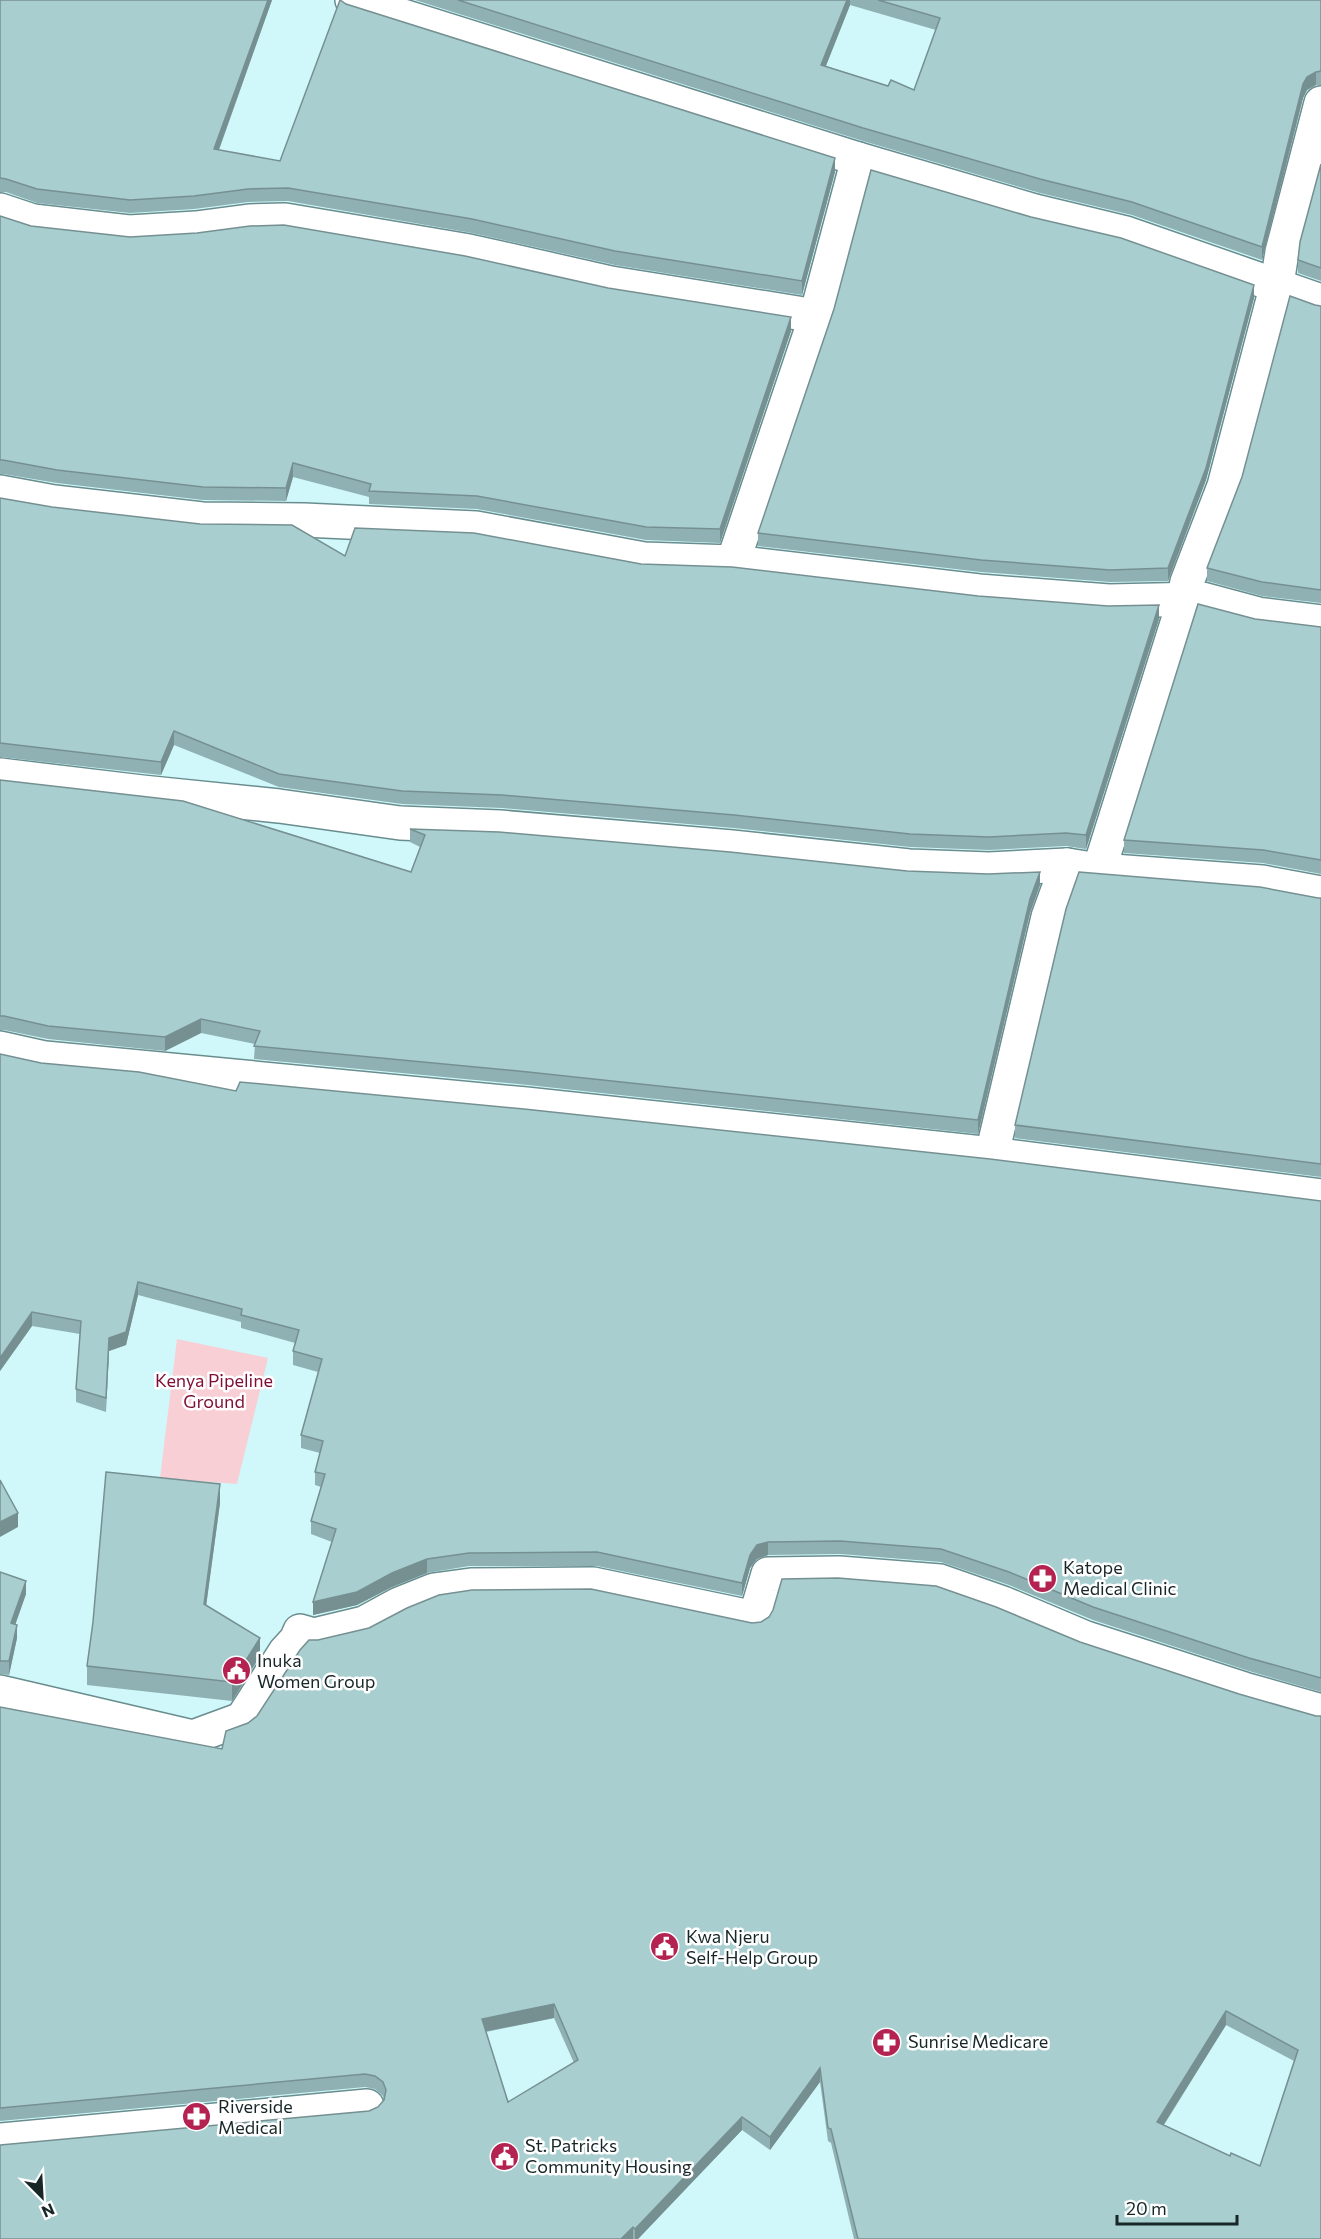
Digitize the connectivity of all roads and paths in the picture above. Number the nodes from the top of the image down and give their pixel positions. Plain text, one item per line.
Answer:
1 (352, 0) edge
2 (1321, 103) edge
3 (858, 159) junction
4 (0, 210) edge
5 (1277, 284) junction
6 (1321, 301) edge
7 (816, 316) junction
8 (0, 492) edge
9 (733, 562) junction
10 (1183, 600) junction
11 (1321, 622) edge
12 (0, 775) edge
13 (1067, 865) junction
14 (1100, 870) junction
15 (1321, 893) edge
16 (0, 1048) edge
17 (992, 1154) junction
18 (1321, 1196) edge
19 (0, 1692) edge
20 (1321, 1711) edge
21 (367, 2106) dead end
22 (0, 2140) edge

1 - 3 street
2 - 5 street
3 - 5 street
3 - 7 street
4 - 7 street
5 - 6 street
5 - 10 street
7 - 9 street
8 - 9 street
9 - 10 street
10 - 11 street
10 - 14 street
12 - 13 street
13 - 14 street
13 - 17 street
14 - 15 street
16 - 17 street
17 - 18 street
19 - 20 street
21 - 22 street

